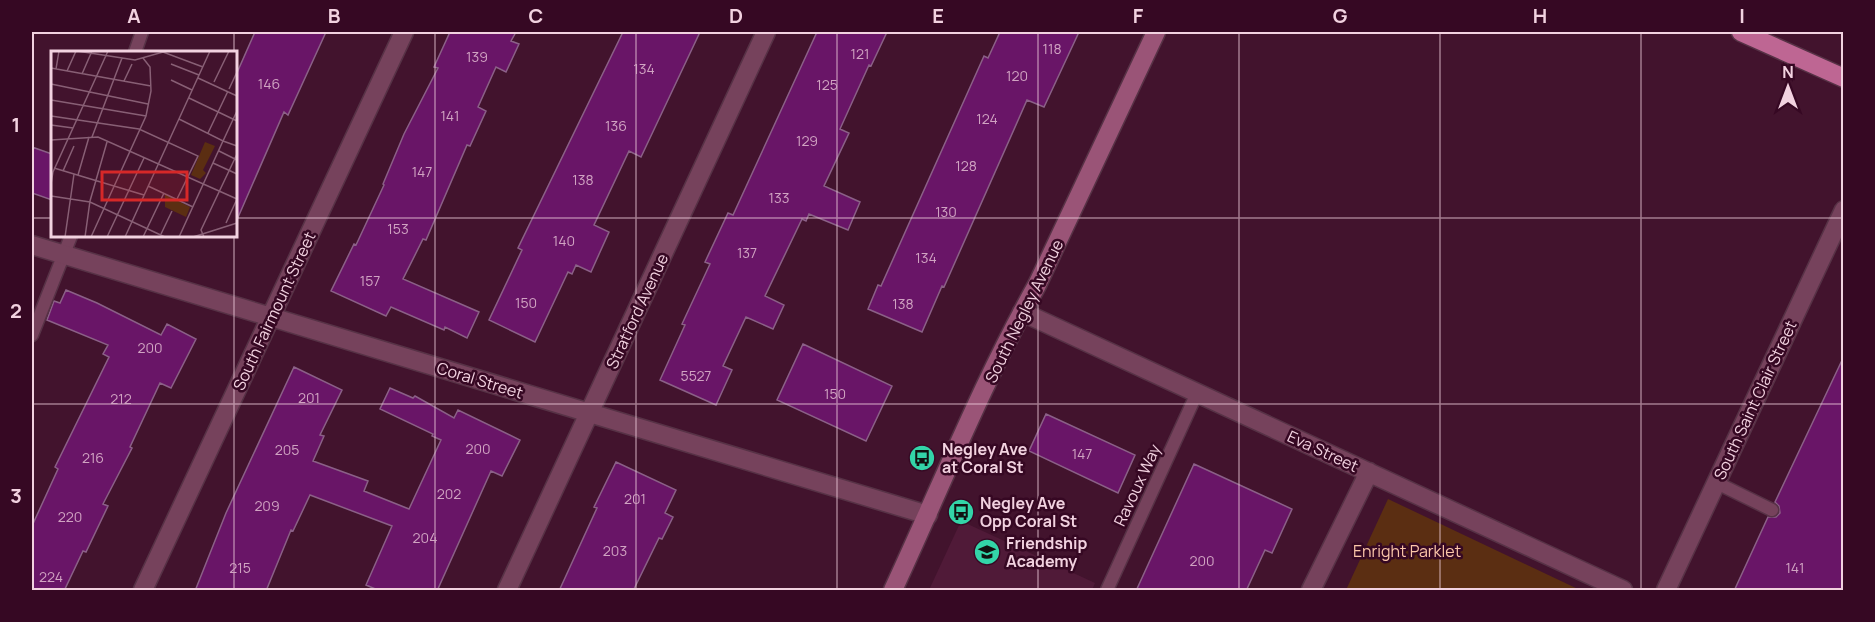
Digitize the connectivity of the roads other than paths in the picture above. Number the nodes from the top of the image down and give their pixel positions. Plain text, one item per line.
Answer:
1 (142, 32) edge
2 (404, 32) edge
3 (766, 32) edge
4 (1156, 32) edge
5 (1741, 32) edge
6 (135, 51) edge
7 (1844, 78) edge
8 (1844, 210) edge
9 (71, 237) edge
10 (32, 245) edge
11 (63, 254) junction
12 (1022, 312) junction
13 (271, 317) junction
14 (32, 335) edge
15 (1197, 393) junction
16 (590, 413) junction
17 (1369, 472) junction
18 (1717, 483) junction
19 (1772, 510) dead end
20 (928, 514) junction
21 (143, 591) edge
22 (507, 591) edge
23 (893, 591) edge
24 (1107, 591) edge
25 (1311, 591) edge
26 (1623, 591) edge
27 (1666, 591) edge

1 - 6 lane
2 - 13 street, South Fairmount Street
3 - 16 street, Stratford Avenue
4 - 12 main road, South Negley Avenue
5 - 7 main road
8 - 18 street, South Saint Clair Street
9 - 11 lane
10 - 11 street, Coral Street
11 - 13 street, Coral Street
11 - 14 lane
12 - 15 street, Eva Street
12 - 20 main road, South Negley Avenue
13 - 16 street, Coral Street
13 - 21 street, South Fairmount Street
15 - 17 street, Eva Street
15 - 24 lane, Ravoux Way
16 - 20 street, Coral Street
16 - 22 street, Stratford Avenue
17 - 25 street
17 - 26 street, Eva Street
18 - 19 lane
18 - 27 street, South Saint Clair Street
20 - 23 main road, South Negley Avenue

